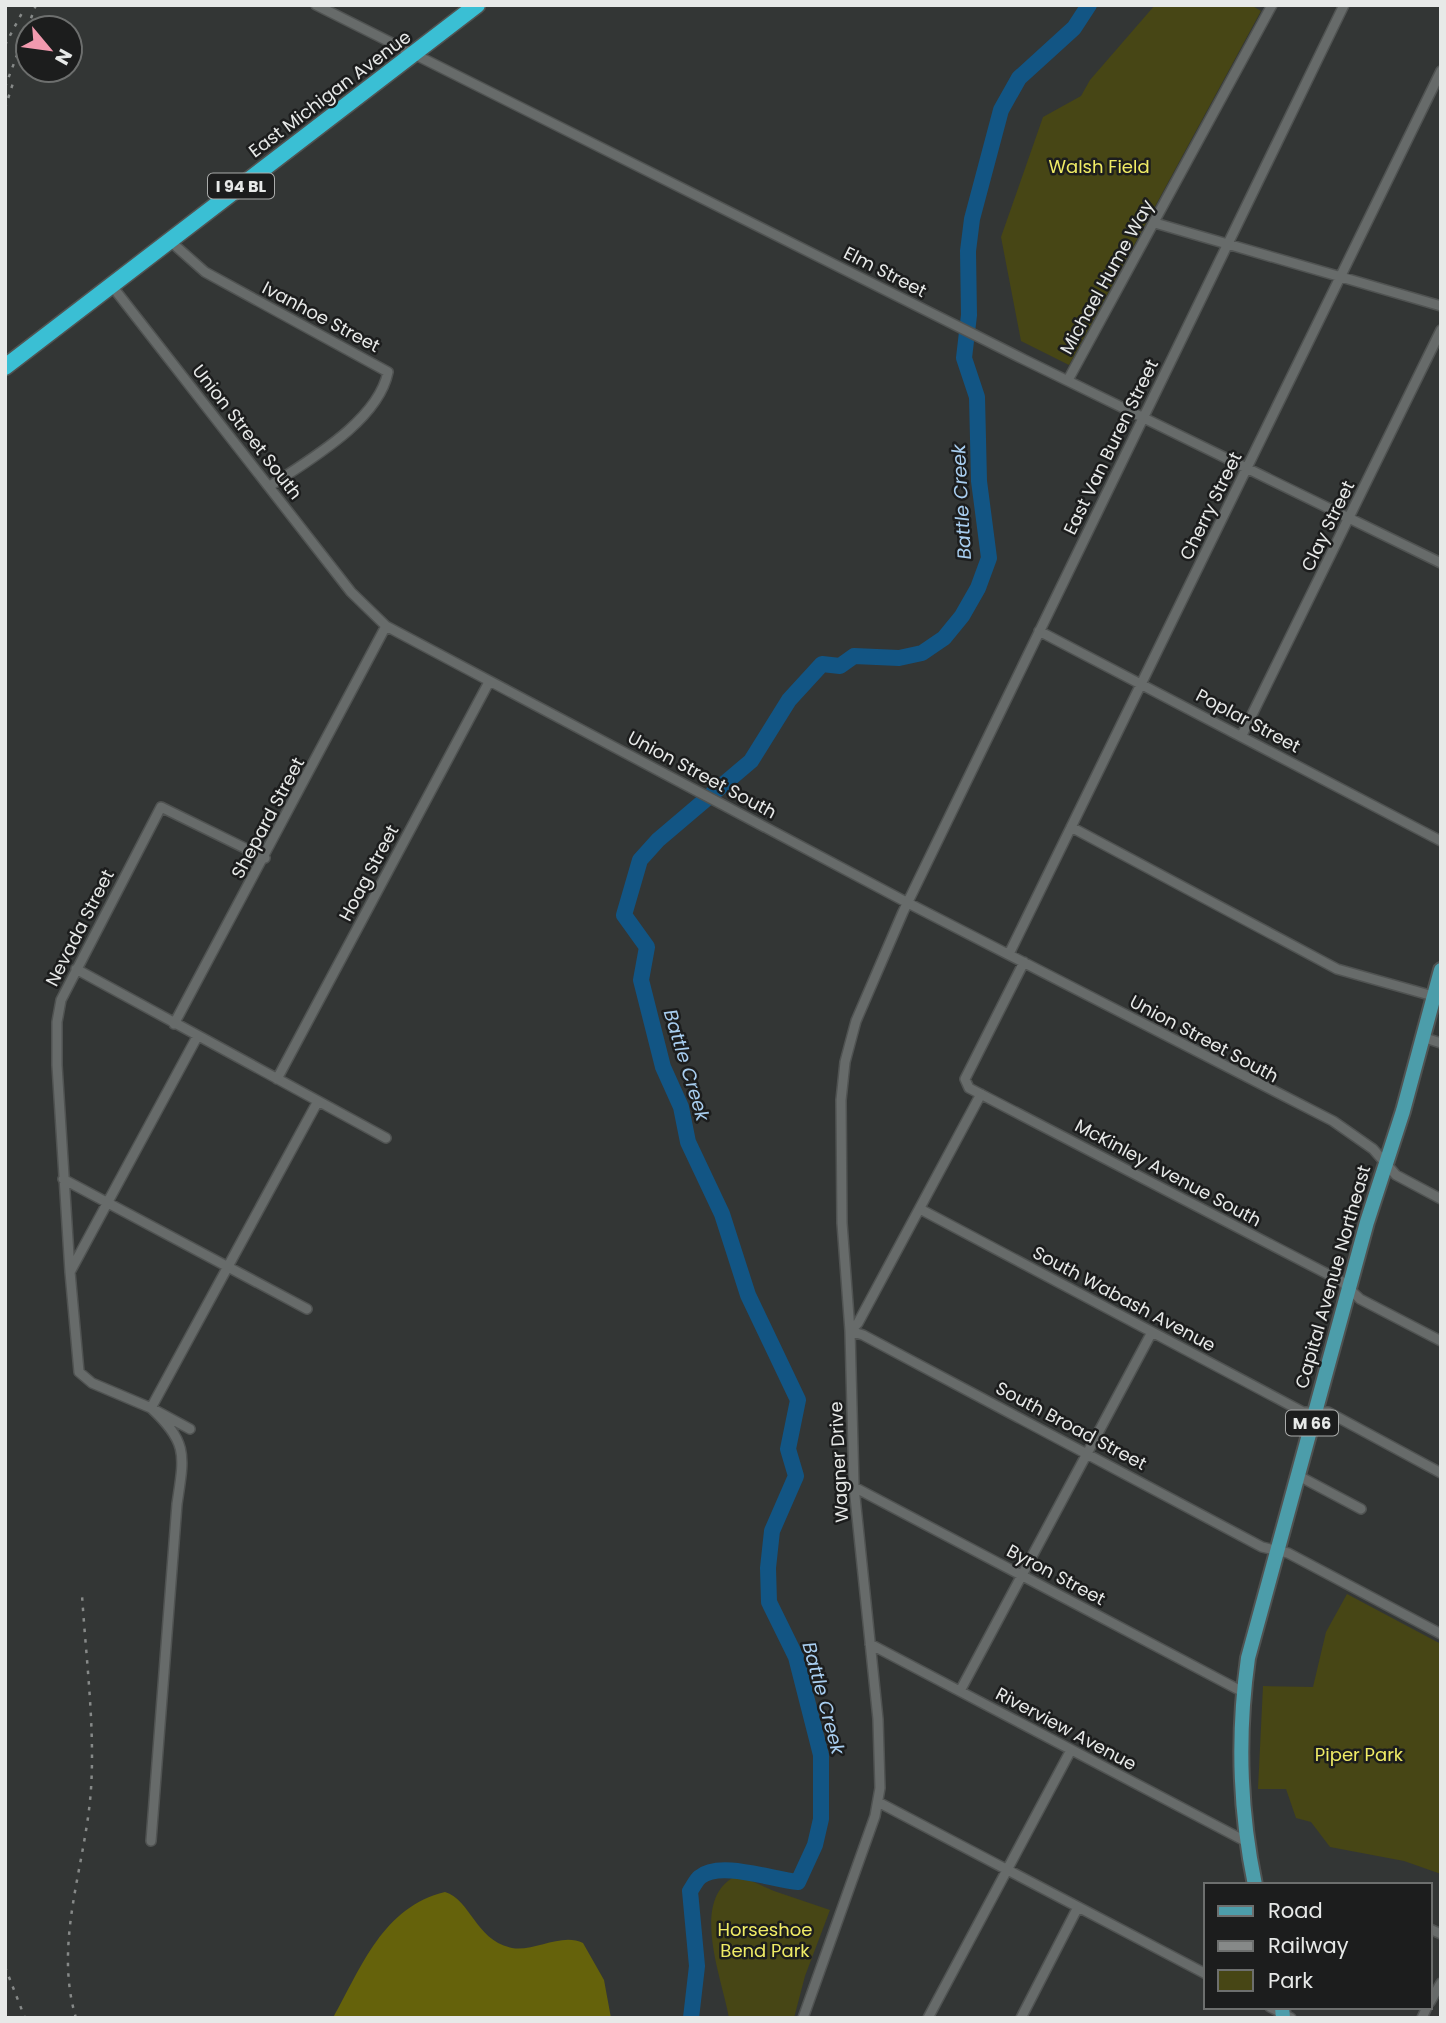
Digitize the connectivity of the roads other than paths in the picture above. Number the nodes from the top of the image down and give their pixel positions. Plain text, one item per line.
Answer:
1 (316, 5) edge
2 (477, 5) edge
3 (1272, 5) edge
4 (1344, 5) edge
5 (415, 55) junction
6 (1441, 71) edge
7 (1155, 223) junction
8 (170, 241) junction
9 (1228, 244) junction
10 (1340, 276) junction
11 (112, 286) junction
12 (1441, 306) edge
13 (1441, 330) edge
14 (5, 367) edge
15 (1068, 380) junction
16 (1143, 416) junction
17 (1248, 467) junction
18 (270, 486) junction
19 (1350, 517) junction
20 (1441, 563) edge
21 (386, 626) junction
22 (1039, 631) junction
23 (489, 682) junction
24 (1142, 683) junction
25 (1242, 735) junction
26 (1071, 827) junction
27 (1441, 841) edge
28 (265, 858) junction
29 (908, 903) junction
30 (1009, 954) junction
31 (1024, 962) junction
32 (76, 969) junction
33 (1441, 970) edge
34 (1433, 996) junction
35 (174, 1024) junction
36 (197, 1037) junction
37 (1422, 1037) junction
38 (1441, 1043) edge
39 (277, 1079) junction
40 (981, 1094) junction
41 (318, 1101) junction
42 (386, 1138) dead end
43 (1385, 1164) junction
44 (64, 1179) junction
45 (1441, 1199) edge
46 (106, 1202) junction
47 (920, 1209) junction
48 (227, 1266) junction
49 (70, 1272) junction
50 (1350, 1290) junction
51 (307, 1309) dead end
52 (850, 1331) junction
53 (1153, 1332) junction
54 (1441, 1341) edge
55 (151, 1408) junction
56 (1315, 1412) junction
57 (190, 1429) dead end
58 (1087, 1452) junction
59 (1441, 1472) edge
60 (1297, 1475) junction
61 (854, 1487) junction
62 (1361, 1509) dead end
63 (1276, 1550) junction
64 (1022, 1574) junction
65 (1441, 1634) edge
66 (870, 1644) junction
67 (960, 1691) junction
68 (1243, 1692) junction
69 (1071, 1750) junction
70 (878, 1802) junction
71 (151, 1841) dead end
72 (1247, 1842) junction
73 (1008, 1870) junction
74 (1255, 1883) edge
75 (1078, 1908) junction
76 (1204, 1973) edge
77 (1441, 1983) edge
78 (1432, 1999) edge
79 (803, 2018) edge
80 (928, 2018) edge
81 (1021, 2018) edge

1 - 5 street, Elm Street
2 - 5 highway, East Michigan Avenue / I 94 BL
3 - 7 street, Michael Hume Way
4 - 9 street, East Van Buren Street
5 - 8 highway, East Michigan Avenue / I 94 BL
5 - 15 street, Elm Street
6 - 10 street, Cherry Street
7 - 9 street
7 - 15 street, Michael Hume Way
8 - 11 highway, East Michigan Avenue / I 94 BL
8 - 18 street, Ivanhoe Street
9 - 10 street
9 - 16 street, East Van Buren Street
10 - 12 street
10 - 17 street, Cherry Street
11 - 14 highway, East Michigan Avenue / I 94 BL
11 - 18 street, Union Street South
13 - 19 street, Clay Street
15 - 16 street, Elm Street
16 - 17 street, Elm Street
16 - 22 street, East Van Buren Street
17 - 19 street, Elm Street
17 - 24 street, Cherry Street
18 - 21 street, Union Street South
19 - 20 street, Elm Street
19 - 25 street, Clay Street
21 - 23 street, Union Street South
21 - 28 street, Shepard Street
22 - 24 street, Poplar Street
22 - 29 street, East Van Buren Street
23 - 29 street, Union Street South
23 - 39 street, Hoag Street
24 - 25 street, Poplar Street
24 - 26 street, Cherry Street
25 - 27 street, Poplar Street
26 - 30 street, Cherry Street
26 - 34 street
28 - 32 street, Nevada Street
28 - 35 street, Shepard Street
29 - 30 street, Union Street South
29 - 52 street, Wagner Drive
30 - 31 street, Union Street South
31 - 40 street, McKinley Avenue South
31 - 43 street, Union Street South
32 - 35 street
32 - 44 street, Nevada Street
33 - 34 main road, Capital Avenue Northeast / M 66
34 - 37 main road, Capital Avenue Northeast / M 66
35 - 36 street
36 - 39 street
36 - 46 street
37 - 38 street
37 - 43 main road, Capital Avenue Northeast / M 66
39 - 41 street
40 - 47 street
40 - 50 street, McKinley Avenue South
41 - 42 street
41 - 48 street
43 - 45 street, Union Street South
43 - 50 main road, Capital Avenue Northeast / M 66
44 - 46 street
44 - 49 street, Nevada Street
46 - 48 street
46 - 49 street
47 - 52 street
47 - 53 street, South Wabash Avenue
48 - 51 street
48 - 55 street
49 - 55 street, Nevada Street
50 - 54 street, McKinley Avenue South
50 - 56 main road, Capital Avenue Northeast / M 66
52 - 58 street, South Broad Street
52 - 61 street, Wagner Drive
53 - 56 street, South Wabash Avenue
53 - 58 street
55 - 57 street
55 - 71 street
56 - 59 street, South Wabash Avenue
56 - 60 main road, Capital Avenue Northeast / M 66
58 - 63 street, South Broad Street
58 - 64 street
60 - 62 street
60 - 63 main road, Capital Avenue Northeast / M 66
61 - 64 street, Byron Street
61 - 66 street, Wagner Drive
63 - 65 street, South Broad Street
63 - 68 main road, Capital Avenue Northeast / M 66
64 - 67 street
64 - 68 street, Byron Street
66 - 67 street, Riverview Avenue
66 - 70 street, Wagner Drive
67 - 69 street, Riverview Avenue
68 - 72 main road, Capital Avenue Northeast / M 66
69 - 72 street, Riverview Avenue
69 - 73 street
70 - 73 street
70 - 79 street, Wagner Drive
72 - 74 main road, Capital Avenue Northeast / M 66
73 - 75 street
73 - 80 street
75 - 76 street
75 - 81 street
77 - 78 street

